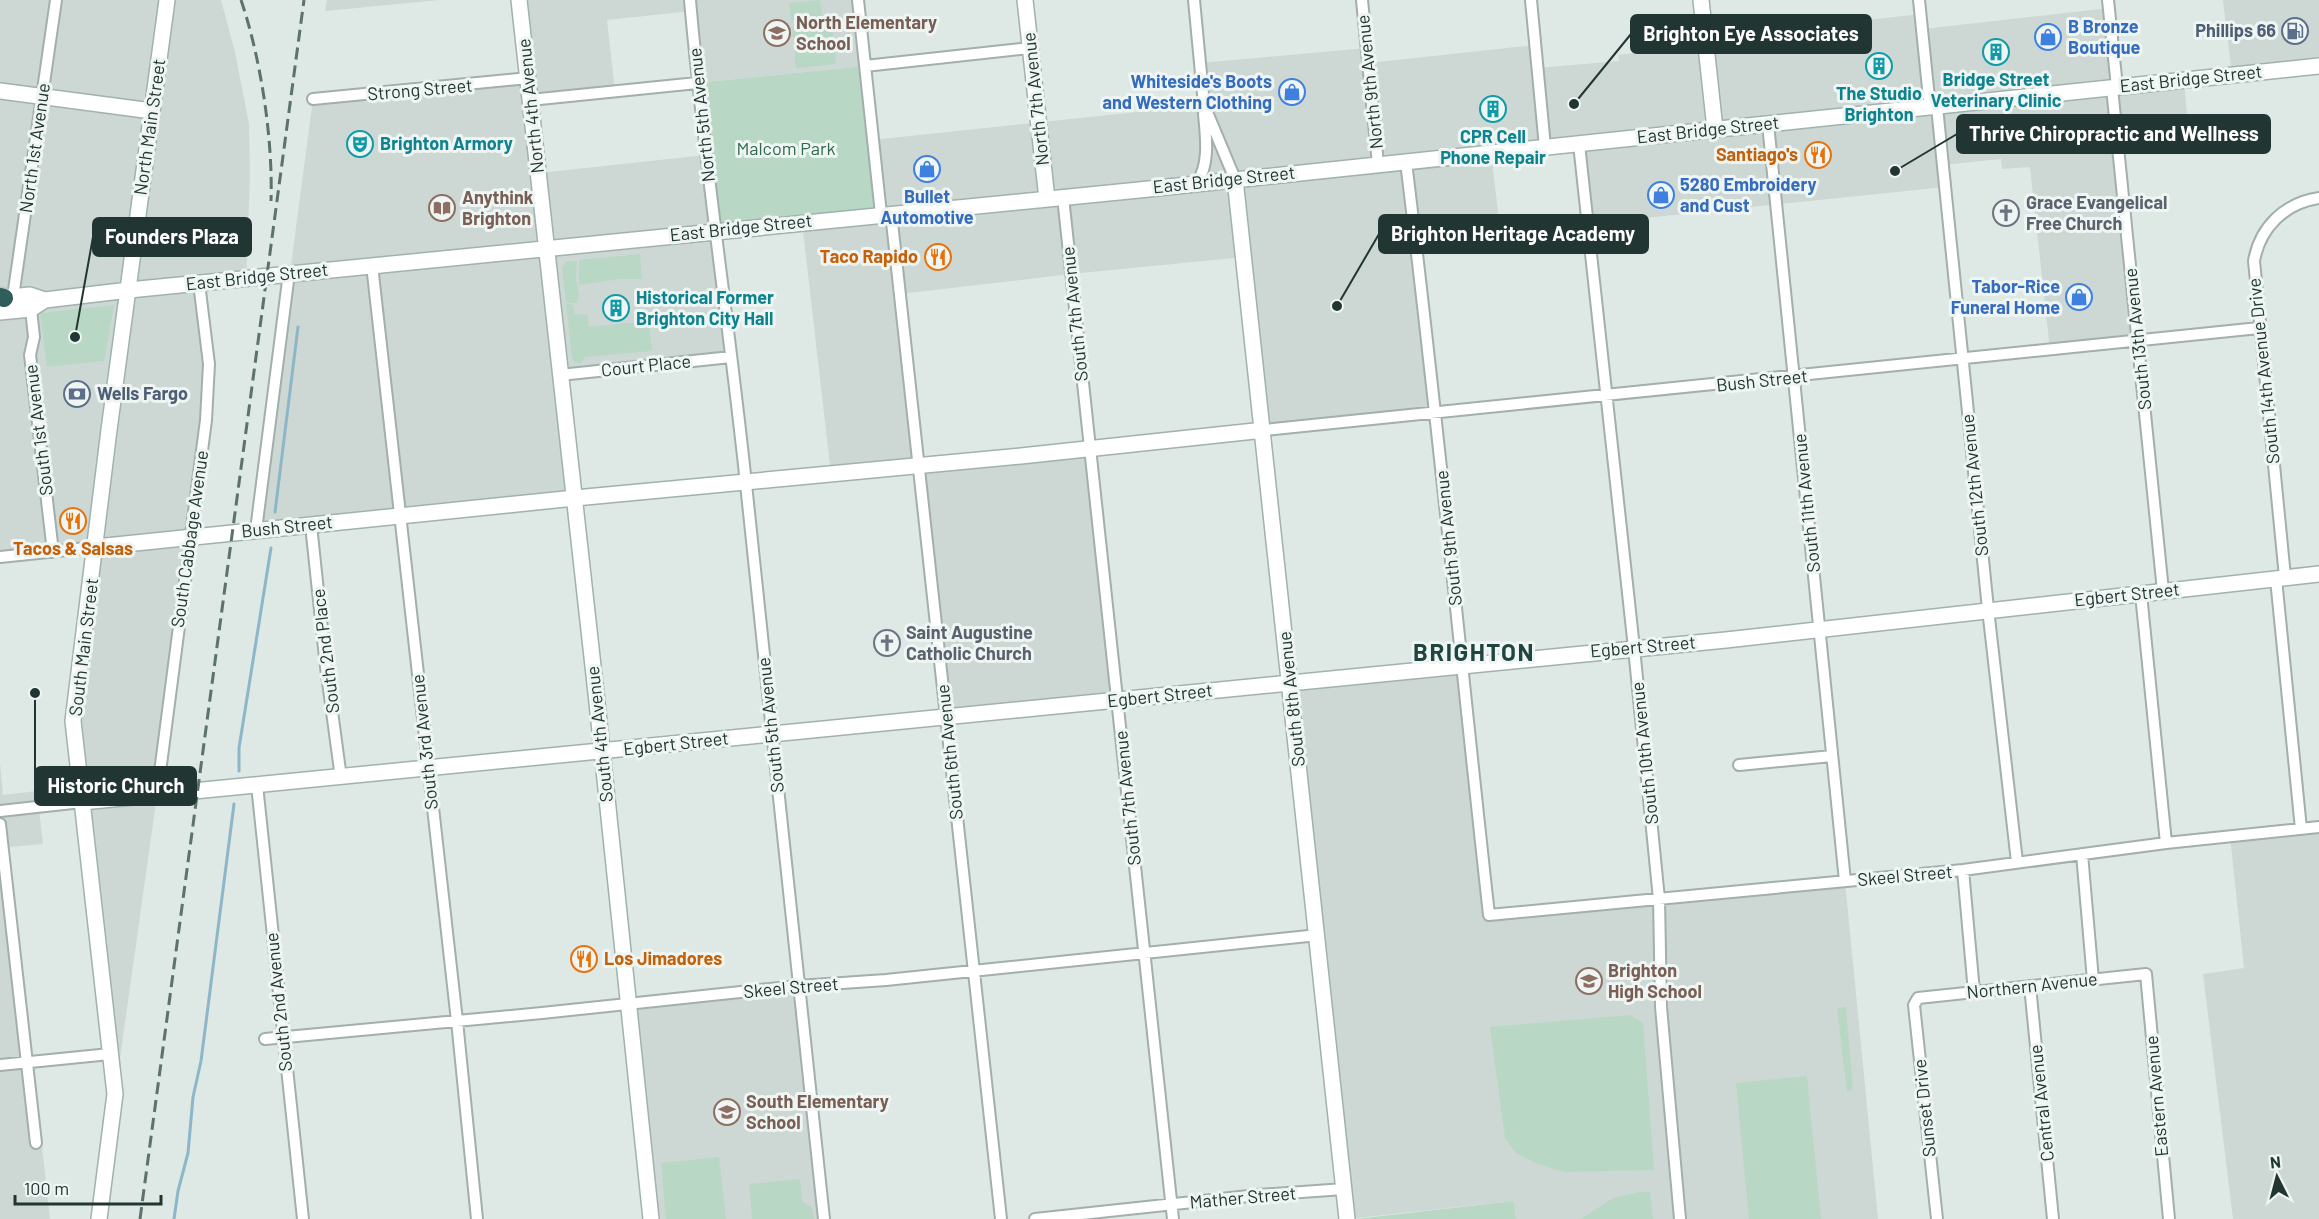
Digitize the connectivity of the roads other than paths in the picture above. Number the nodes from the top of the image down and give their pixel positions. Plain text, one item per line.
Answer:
1 (56, 0) edge
2 (167, 0) edge
3 (519, 0) edge
4 (690, 0) edge
5 (858, 0) edge
6 (1025, 0) edge
7 (1194, 0) edge
8 (1362, 0) edge
9 (1531, 0) edge
10 (1701, 0) edge
11 (1919, 0) edge
12 (2108, 0) edge
13 (1030, 48) junction
14 (865, 66) junction
15 (2319, 66) edge
16 (528, 78) junction
17 (698, 83) junction
18 (2114, 88) junction
19 (0, 91) edge
20 (42, 97) junction
21 (313, 99) dead end
22 (530, 100) junction
23 (1204, 105) junction
24 (1934, 107) junction
25 (152, 111) junction
26 (1768, 124) junction
27 (1714, 129) junction
28 (1579, 144) junction
29 (1545, 147) junction
30 (1407, 162) junction
31 (1378, 164) junction
32 (1235, 179) junction
33 (1197, 183) junction
34 (1063, 197) junction
35 (2319, 198) edge
36 (1047, 199) junction
37 (886, 214) junction
38 (716, 231) junction
39 (547, 248) junction
40 (372, 265) junction
41 (289, 273) junction
42 (199, 283) junction
43 (129, 290) junction
44 (3, 300) edge
45 (45, 300) junction
46 (31, 309) junction
47 (2259, 328) junction
48 (2138, 341) junction
49 (731, 357) junction
50 (1963, 360) junction
51 (560, 375) junction
52 (1795, 378) junction
53 (1606, 397) junction
54 (1437, 413) junction
55 (1264, 430) junction
56 (1090, 448) junction
57 (918, 465) junction
58 (746, 482) junction
59 (575, 498) junction
60 (399, 516) junction
61 (311, 525) junction
62 (256, 530) junction
63 (190, 537) junction
64 (96, 547) junction
65 (53, 552) junction
66 (0, 557) edge
67 (2319, 574) edge
68 (2281, 578) junction
69 (2163, 591) junction
70 (2141, 594) junction
71 (1988, 609) junction
72 (1819, 629) junction
73 (1634, 648) junction
74 (1461, 665) junction
75 (1290, 683) junction
76 (1117, 700) junction
77 (947, 718) junction
78 (772, 734) junction
79 (603, 752) junction
80 (1832, 756) junction
81 (1739, 765) dead end
82 (428, 769) junction
83 (341, 778) junction
84 (257, 785) junction
85 (157, 795) junction
86 (82, 802) junction
87 (0, 811) edge
88 (0, 824) edge
89 (2319, 827) edge
90 (2301, 829) junction
91 (2166, 843) junction
92 (2082, 854) junction
93 (2017, 862) junction
94 (1963, 870) junction
95 (1845, 881) junction
96 (1659, 899) junction
97 (1489, 915) joint
98 (1318, 935) junction
99 (1144, 953) junction
100 (975, 971) junction
101 (2146, 974) joint
102 (2093, 980) junction
103 (798, 986) junction
104 (2030, 986) junction
105 (1974, 992) junction
106 (1918, 998) joint
107 (627, 1004) junction
108 (457, 1021) junction
109 (283, 1037) junction
110 (265, 1039) dead end
111 (110, 1054) junction
112 (26, 1062) junction
113 (0, 1065) edge
114 (36, 1143) dead end
115 (1344, 1190) junction
116 (1172, 1204) junction
117 (99, 1219) edge
118 (303, 1219) edge
119 (477, 1219) edge
120 (651, 1219) edge
121 (824, 1219) edge
122 (1001, 1219) edge
123 (1035, 1219) edge
124 (1173, 1219) edge
125 (1347, 1219) edge
126 (1680, 1219) edge
127 (1937, 1219) edge
128 (2053, 1219) edge
129 (2169, 1219) edge

1 - 20 street, North 1st Avenue
2 - 25 street, North Main Street
3 - 16 street, North 4th Avenue
4 - 17 street, North 5th Avenue
5 - 14 street, South 6th Avenue
6 - 13 street, North 7th Avenue
7 - 23 street
8 - 31 street, North 9th Avenue
9 - 29 street
10 - 27 street
11 - 24 street, South 12th Avenue
12 - 18 street, South 13th Avenue
13 - 14 street
13 - 36 street, North 7th Avenue
14 - 37 street, South 6th Avenue
15 - 18 street, East Bridge Street
16 - 21 street, Strong Street
16 - 22 street, North 4th Avenue
17 - 22 street
17 - 38 street, North 5th Avenue
18 - 24 street, East Bridge Street
18 - 48 street, South 13th Avenue
19 - 20 street
20 - 25 street
20 - 44 street, North 1st Avenue
22 - 39 street, North 4th Avenue
23 - 32 street
23 - 33 street
24 - 26 street, East Bridge Street
24 - 50 street, South 12th Avenue
25 - 43 street, North Main Street
26 - 27 street, East Bridge Street
26 - 52 street, South 11th Avenue
27 - 28 street, East Bridge Street
28 - 29 street, East Bridge Street
28 - 53 street, South 10th Avenue
29 - 30 street, East Bridge Street
30 - 31 street, East Bridge Street
30 - 54 street, South 9th Avenue
31 - 32 street, East Bridge Street
32 - 33 street, East Bridge Street
32 - 55 street, South 8th Avenue
33 - 34 street, East Bridge Street
34 - 36 street, East Bridge Street
34 - 56 street, South 7th Avenue
35 - 47 street, South 14th Avenue Drive
36 - 37 street, East Bridge Street
37 - 38 street, East Bridge Street
37 - 57 street, South 6th Avenue
38 - 39 street, East Bridge Street
38 - 49 street, South 5th Avenue
39 - 40 street, East Bridge Street
39 - 51 street, South 4th Avenue
40 - 41 street, East Bridge Street
40 - 60 street, South 3rd Avenue
41 - 42 street, East Bridge Street
41 - 62 street
42 - 43 street, East Bridge Street
42 - 63 street, South Cabbage Avenue
43 - 45 street, East Bridge Street
43 - 64 street, South Main Street
44 - 45 street
44 - 46 street
45 - 46 street
46 - 65 street, South 1st Avenue
47 - 48 street, Bush Street
47 - 68 street, South 14th Avenue Drive
48 - 50 street, Bush Street
48 - 69 street, South 13th Avenue
49 - 51 street, Court Place
49 - 58 street, South 5th Avenue
50 - 52 street, Bush Street
50 - 71 street, South 12th Avenue
51 - 59 street, South 4th Avenue
52 - 53 street, Bush Street
52 - 72 street, South 11th Avenue
53 - 54 street, Bush Street
53 - 73 street, South 10th Avenue
54 - 55 street, Bush Street
54 - 74 street, South 9th Avenue
55 - 56 street, Bush Street
55 - 75 street, South 8th Avenue
56 - 57 street, Bush Street
56 - 76 street, South 7th Avenue
57 - 58 street, Bush Street
57 - 77 street, South 6th Avenue
58 - 59 street, Bush Street
58 - 78 street, South 5th Avenue
59 - 60 street, Bush Street
59 - 79 street, South 4th Avenue
60 - 61 street, Bush Street
60 - 82 street, South 3rd Avenue
61 - 62 street, Bush Street
61 - 83 street, South 2nd Place
62 - 63 street, Bush Street
63 - 64 street, Bush Street
63 - 85 street, South Cabbage Avenue
64 - 65 street, Bush Street
64 - 86 street, South Main Street
65 - 66 street, Bush Street
67 - 68 street, Egbert Street
68 - 69 street, Egbert Street
68 - 90 street, South 14th Avenue Drive
69 - 70 street, Egbert Street
70 - 71 street, Egbert Street
70 - 91 street
71 - 72 street, Egbert Street
71 - 93 street, South 12th Avenue
72 - 73 street, Egbert Street
72 - 80 street, South 11th Avenue
73 - 74 street, Egbert Street
73 - 96 street, South 10th Avenue
74 - 75 street, Egbert Street
74 - 97 street, South 9th Avenue
75 - 76 street, Egbert Street
75 - 98 street, South 8th Avenue
76 - 77 street, Egbert Street
76 - 99 street, South 7th Avenue
77 - 78 street, Egbert Street
77 - 100 street, South 6th Avenue
78 - 79 street, Egbert Street
78 - 103 street, South 5th Avenue
79 - 82 street, Egbert Street
79 - 107 street, South 4th Avenue
80 - 81 street
80 - 95 street, South 11th Avenue
82 - 83 street, Egbert Street
82 - 108 street, South 3rd Avenue
83 - 84 street, Egbert Street
84 - 85 street, Egbert Street
84 - 109 street, South 2nd Avenue
85 - 86 street, Egbert Street
86 - 87 street, Egbert Street
86 - 111 street, South Main Street
88 - 112 street
89 - 90 street, Skeel Street
90 - 91 street, Skeel Street
91 - 92 street, Skeel Street
92 - 93 street, Skeel Street
92 - 102 street
93 - 94 street, Skeel Street
94 - 95 street, Skeel Street
94 - 105 street
95 - 96 street, Skeel Street
96 - 97 street, Skeel Street
96 - 126 street, South 10th Avenue
98 - 99 street, Skeel Street
98 - 115 street, South 8th Avenue
99 - 100 street, Skeel Street
99 - 116 street, South 7th Avenue
100 - 103 street, Skeel Street
100 - 122 street, South 6th Avenue
101 - 102 street, Northern Avenue
101 - 129 street, Eastern Avenue
102 - 104 street, Northern Avenue
103 - 107 street, Skeel Street
103 - 121 street, South 5th Avenue
104 - 105 street, Northern Avenue
104 - 128 street, Central Avenue
105 - 106 street, Northern Avenue
106 - 127 street, Sunset Drive
107 - 108 street, Skeel Street
107 - 120 street, South 4th Avenue
108 - 109 street, Skeel Street
108 - 119 street, South 3rd Avenue
109 - 110 street, Skeel Street
109 - 118 street, South 2nd Avenue
111 - 112 street
111 - 117 street, South Main Street
112 - 113 street
112 - 114 street
115 - 116 street, Mather Street
115 - 125 street, South 8th Avenue
116 - 123 street, Mather Street
116 - 124 street, South 7th Avenue

